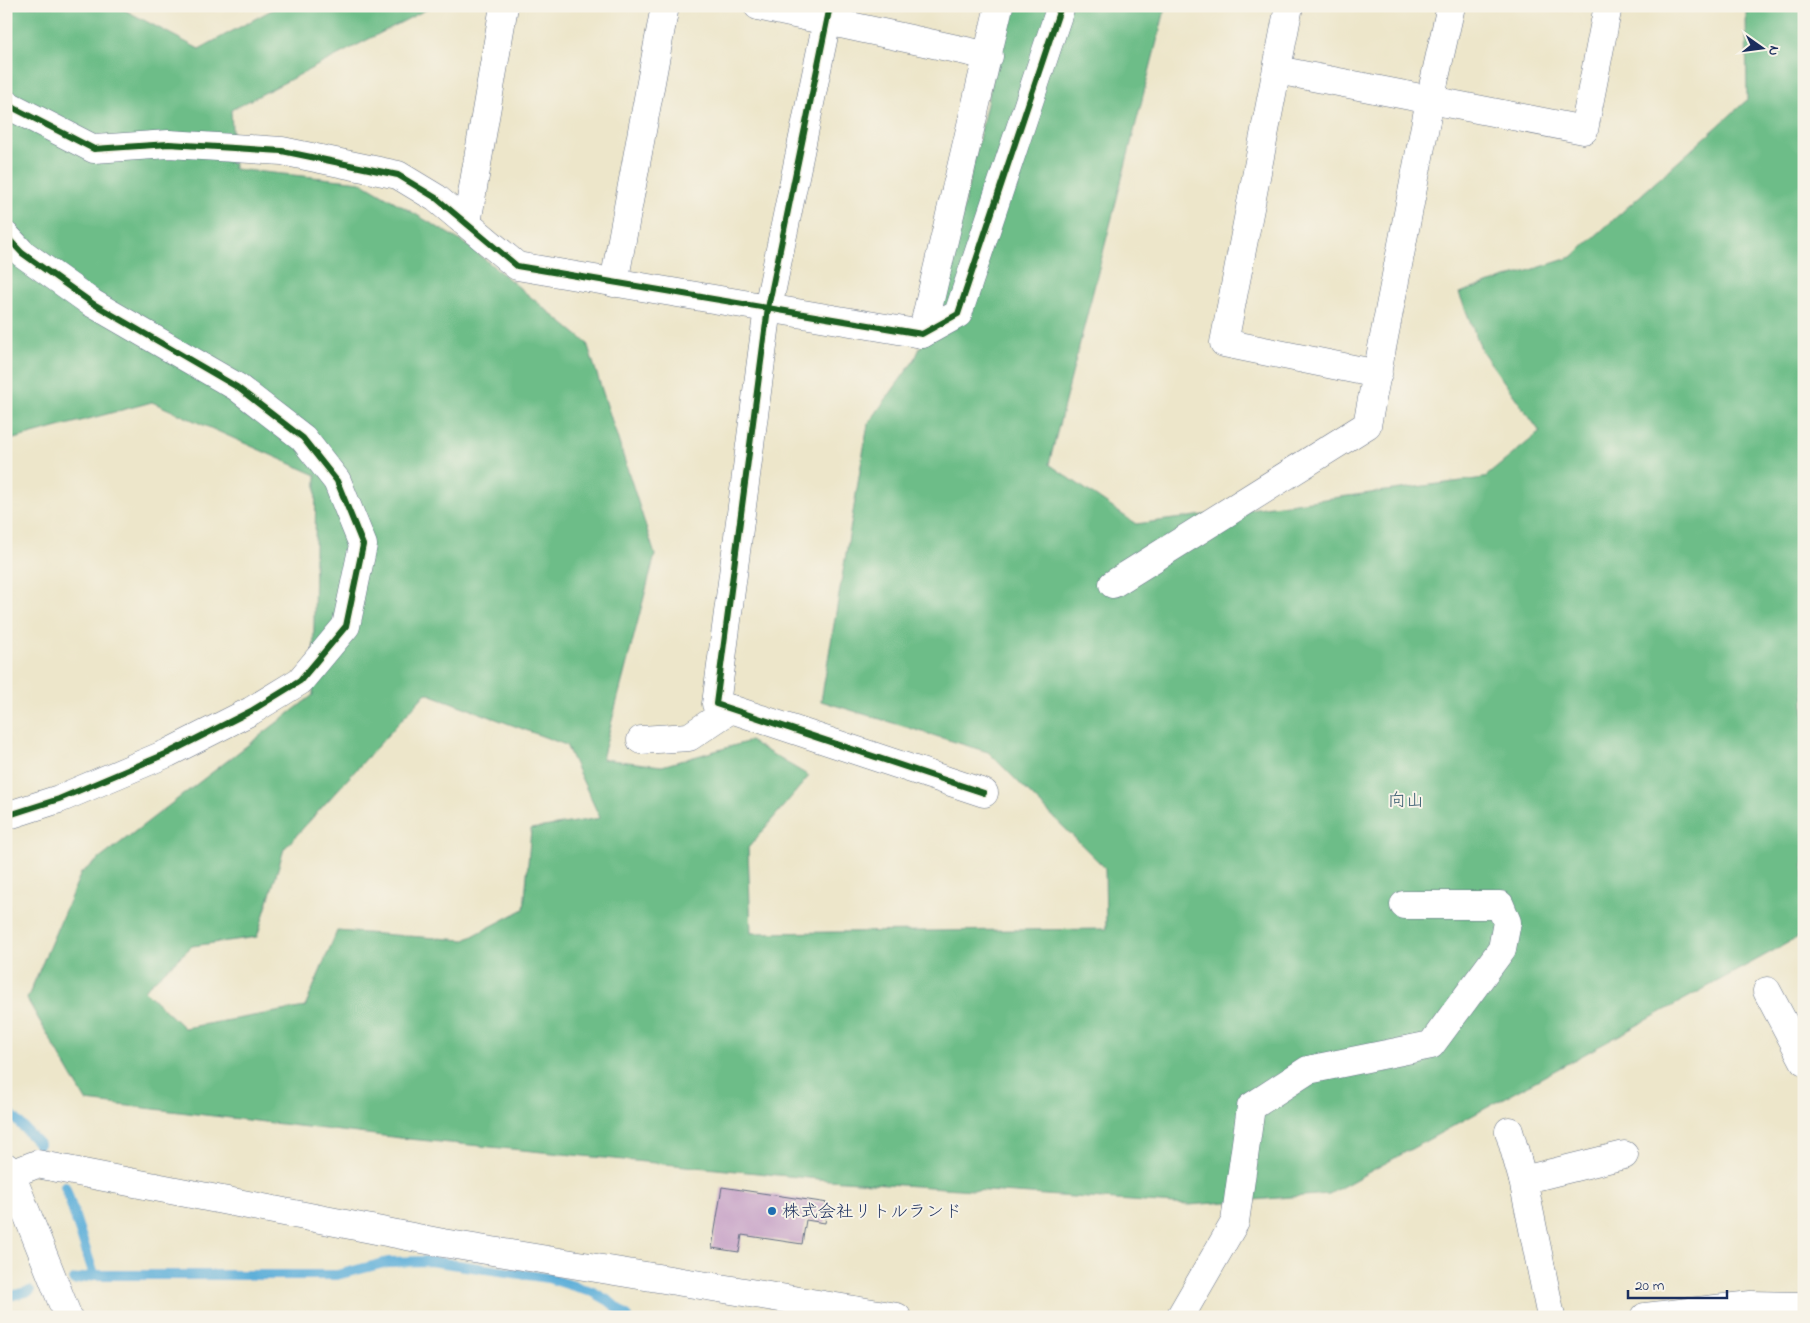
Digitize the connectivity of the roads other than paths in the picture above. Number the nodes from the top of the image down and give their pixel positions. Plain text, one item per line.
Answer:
1 (504, 6) edge
2 (665, 6) edge
3 (758, 6) edge
4 (999, 6) edge
5 (1061, 6) edge
6 (1289, 6) edge
7 (1450, 6) edge
8 (1608, 6) edge
9 (829, 13) edge
10 (989, 56) junction
11 (1276, 70) junction
12 (1430, 100) junction
13 (6, 104) edge
14 (467, 223) junction
15 (6, 236) edge
16 (614, 283) junction
17 (768, 308) junction
18 (922, 334) junction
19 (1378, 374) junction
20 (1113, 584) dead end
21 (731, 709) junction
22 (641, 740) dead end
23 (984, 793) dead end
24 (6, 816) edge
25 (1404, 905) dead end
26 (1767, 991) dead end
27 (1804, 1061) edge
28 (1510, 1131) dead end
29 (1624, 1155) dead end
30 (9, 1171) edge
31 (1522, 1180) junction
32 (1804, 1306) edge
33 (1748, 1311) edge
34 (68, 1317) edge
35 (897, 1317) edge
36 (1180, 1317) edge
37 (1551, 1317) edge
38 (1645, 1317) edge

1 - 14 street
2 - 16 street
3 - 9 street
4 - 10 street
5 - 18 street
6 - 11 street
7 - 12 street
8 - 12 street
9 - 10 street
9 - 17 street
10 - 18 street
11 - 12 street
11 - 19 street
12 - 19 street
13 - 14 street
14 - 16 street
15 - 24 street
16 - 17 street
17 - 18 street
17 - 21 street
19 - 20 street
21 - 22 street
21 - 23 street
25 - 36 street
26 - 27 street
28 - 31 street
29 - 31 street
30 - 34 street
30 - 35 street
31 - 37 street
32 - 33 street
33 - 38 street

